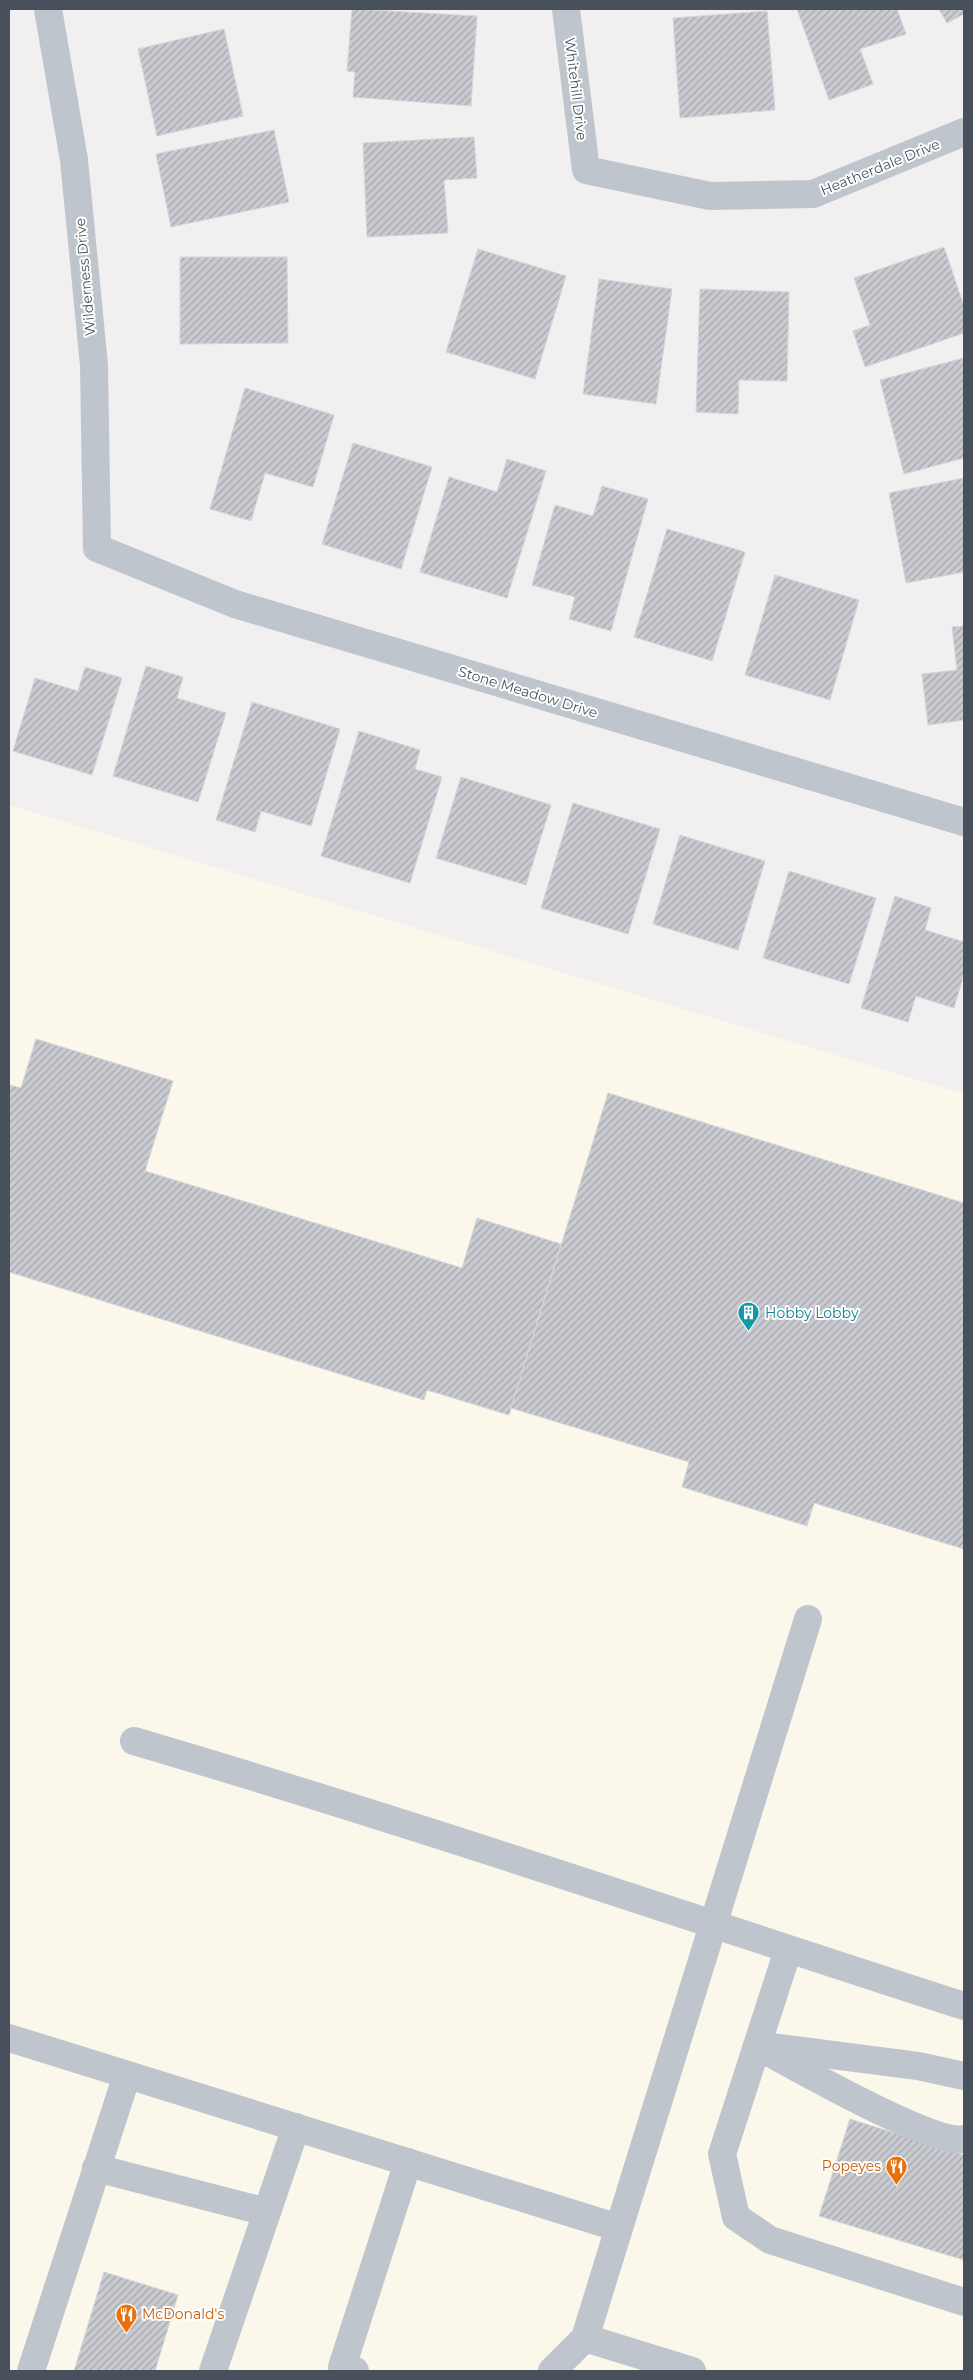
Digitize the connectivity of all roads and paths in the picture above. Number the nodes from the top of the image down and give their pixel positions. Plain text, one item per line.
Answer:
1 (48, 9) edge
2 (566, 9) edge
3 (964, 132) edge
4 (586, 170) joint
5 (97, 548) joint
6 (964, 822) edge
7 (808, 1619) dead end
8 (134, 1741) dead end
9 (714, 1923) junction
10 (788, 1950) junction
11 (964, 2006) edge
12 (9, 2038) edge
13 (757, 2046) junction
14 (127, 2075) junction
15 (964, 2076) edge
16 (296, 2128) junction
17 (964, 2139) edge
18 (408, 2162) junction
19 (96, 2168) junction
20 (267, 2212) junction
21 (619, 2228) junction
22 (964, 2302) edge
23 (585, 2338) junction
24 (654, 2366) edge
25 (31, 2371) edge
26 (214, 2371) edge
27 (355, 2371) edge
28 (552, 2371) edge
29 (692, 2371) edge

1 - 5 street, Wilderness Drive
2 - 4 street, Whitehill Drive
3 - 4 street, Heatherdale Drive
5 - 6 street, Stone Meadow Drive
7 - 9 street
8 - 9 street
9 - 10 street
9 - 21 street
10 - 11 street
10 - 13 street
12 - 14 street
13 - 15 street
13 - 17 street
13 - 22 street
14 - 16 street
14 - 19 street
16 - 18 street
16 - 20 street
18 - 21 street
18 - 27 street
19 - 20 street
19 - 25 street
20 - 26 street
21 - 23 street
23 - 24 street
23 - 28 street
24 - 29 street

